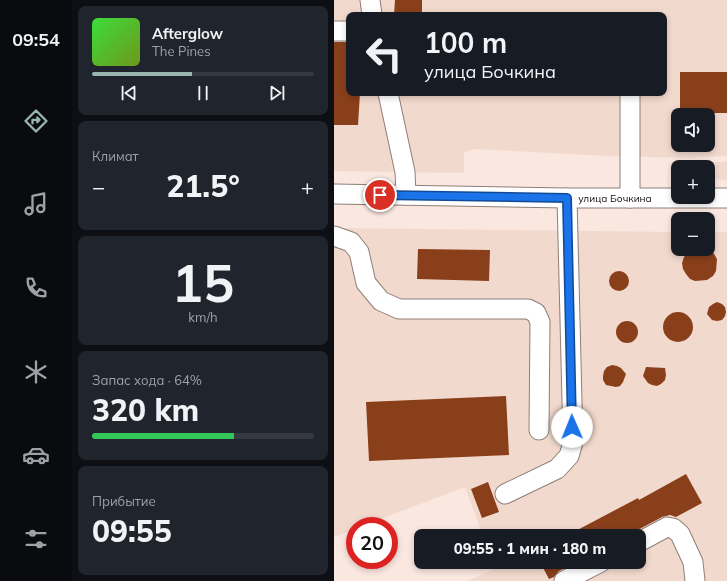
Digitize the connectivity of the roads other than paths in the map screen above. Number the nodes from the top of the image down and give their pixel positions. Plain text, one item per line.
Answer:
1 (370, 0) edge
2 (372, 12) edge
3 (334, 31) edge
4 (346, 31) edge
5 (389, 96) edge
6 (630, 96) edge
7 (334, 194) edge
8 (406, 195) junction
9 (567, 198) junction
10 (630, 198) junction
11 (727, 198) edge
12 (334, 236) edge
13 (539, 430) dead end
14 (505, 494) dead end
15 (646, 538) edge
16 (587, 569) edge
17 (564, 581) edge
18 (695, 581) edge

1 - 2 street
3 - 4 street
5 - 8 street
6 - 10 street
7 - 8 street, улица Бочкина
8 - 9 street, улица Бочкина
9 - 10 street, улица Бочкина
9 - 14 street
10 - 11 street, улица Бочкина
12 - 13 street
15 - 18 street
16 - 17 street

